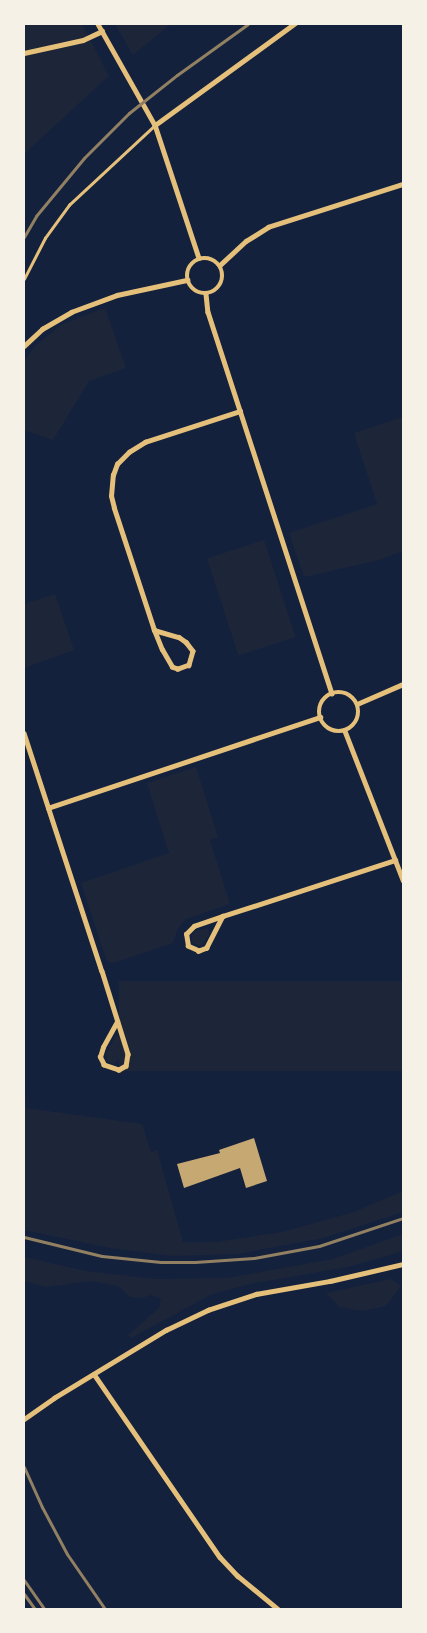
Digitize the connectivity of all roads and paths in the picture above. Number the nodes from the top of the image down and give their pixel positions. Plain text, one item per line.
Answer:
1 (98, 24) edge
2 (294, 24) edge
3 (102, 31) junction
4 (24, 53) edge
5 (155, 126) junction
6 (403, 184) edge
7 (199, 258) junction
8 (220, 265) junction
9 (24, 279) edge
10 (187, 280) junction
11 (206, 294) junction
12 (24, 342) edge
13 (240, 411) junction
14 (154, 630) junction
15 (403, 684) edge
16 (332, 693) junction
17 (358, 704) junction
18 (320, 717) junction
19 (345, 731) junction
20 (24, 733) edge
21 (48, 808) junction
22 (395, 860) junction
23 (403, 880) edge
24 (223, 916) junction
25 (118, 1022) junction
26 (403, 1264) edge
27 (94, 1374) junction
28 (24, 1419) edge
29 (278, 1609) edge

1 - 3 street
2 - 5 street
3 - 4 street
3 - 5 street
5 - 7 street
5 - 9 lane
6 - 8 street
7 - 8 street
7 - 10 street
8 - 11 street
10 - 11 street
10 - 12 street
11 - 13 street
13 - 14 street
13 - 16 street
14 - 14 street
15 - 17 street
16 - 17 street
16 - 18 street
17 - 19 street
18 - 19 street
18 - 21 street
19 - 22 street
20 - 21 street
21 - 25 street
22 - 23 street
22 - 24 street
24 - 24 street
25 - 25 street
26 - 27 street
27 - 28 street
27 - 29 street

